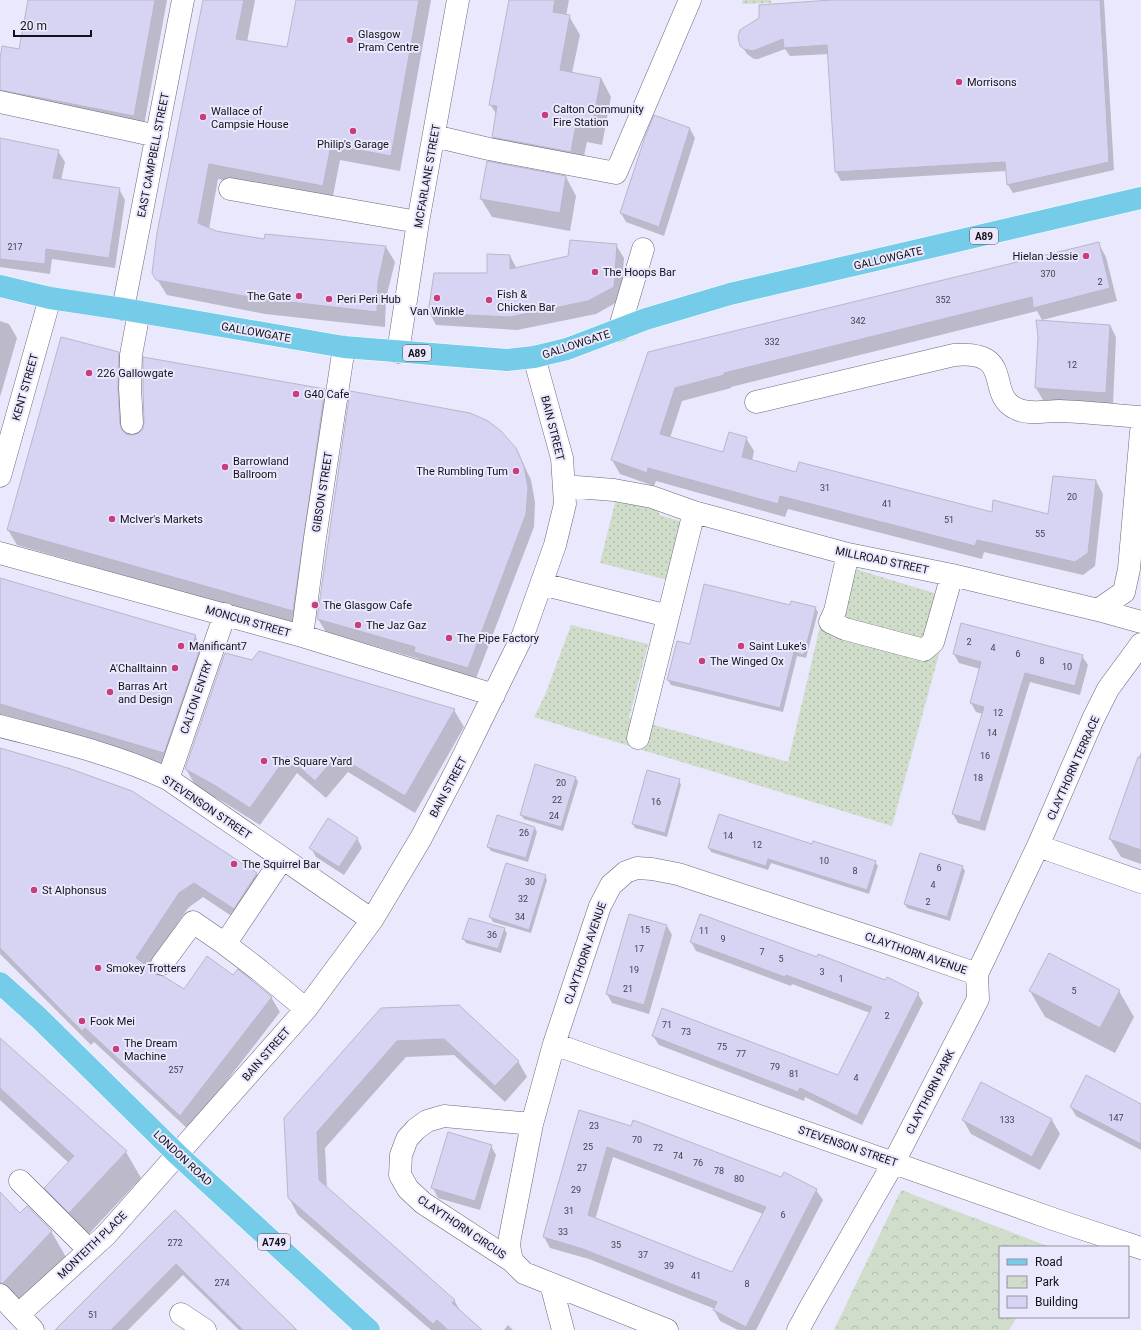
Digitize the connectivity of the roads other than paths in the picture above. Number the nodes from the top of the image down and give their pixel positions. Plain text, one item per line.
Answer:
1 (183, 0) edge
2 (458, 0) edge
3 (690, 0) edge
4 (0, 102) edge
5 (156, 136) junction
6 (434, 136) junction
7 (230, 189) dead end
8 (1141, 198) edge
9 (418, 222) junction
10 (643, 250) dead end
11 (0, 286) edge
12 (50, 298) junction
13 (131, 311) junction
14 (619, 330) junction
15 (344, 347) junction
16 (398, 352) junction
17 (534, 357) junction
18 (756, 402) dead end
19 (1141, 417) edge
20 (132, 423) dead end
21 (1141, 432) edge
22 (0, 476) edge
23 (564, 486) junction
24 (694, 512) junction
25 (0, 553) edge
26 (848, 554) junction
27 (952, 575) junction
28 (542, 584) junction
29 (1124, 592) junction
30 (1098, 610) junction
31 (1141, 611) edge
32 (226, 614) junction
33 (668, 616) junction
34 (1141, 622) edge
35 (302, 636) junction
36 (1141, 644) edge
37 (494, 695) junction
38 (0, 726) edge
39 (638, 738) dead end
40 (168, 779) junction
41 (1038, 846) junction
42 (282, 859) junction
43 (1141, 882) edge
44 (372, 920) junction
45 (225, 944) junction
46 (162, 964) dead end
47 (977, 974) junction
48 (0, 983) edge
49 (306, 1009) junction
50 (554, 1044) junction
51 (532, 1124) junction
52 (178, 1155) junction
53 (894, 1162) junction
54 (20, 1181) dead end
55 (1141, 1248) edge
56 (89, 1250) junction
57 (512, 1261) junction
58 (551, 1284) junction
59 (0, 1295) edge
60 (19, 1314) junction
61 (181, 1314) dead end
62 (645, 1326) edge
63 (33, 1330) edge
64 (205, 1330) edge
65 (369, 1330) edge
66 (563, 1330) edge
67 (667, 1330) edge
68 (798, 1330) edge

1 - 5 street, EAST CAMPBELL STREET
2 - 6 street, MCFARLANE STREET
3 - 6 street
4 - 5 street
5 - 13 street, EAST CAMPBELL STREET
6 - 9 street, MCFARLANE STREET
7 - 9 street
8 - 14 main road, GALLOWGATE / A89
9 - 16 street, MCFARLANE STREET
10 - 14 street
11 - 12 main road, GALLOWGATE / A89
12 - 13 main road, GALLOWGATE / A89
12 - 22 street, KENT STREET
13 - 15 main road, GALLOWGATE / A89
13 - 20 street, EAST CAMPBELL STREET
14 - 17 main road, GALLOWGATE / A89
15 - 16 main road, GALLOWGATE / A89
15 - 35 street, GIBSON STREET
16 - 17 main road, GALLOWGATE / A89
17 - 23 street, BAIN STREET
18 - 19 street
21 - 29 street
23 - 24 street, MILLROAD STREET
23 - 28 street, BAIN STREET
24 - 26 street, MILLROAD STREET
24 - 33 street
25 - 32 street, MONCUR STREET
26 - 27 street, MILLROAD STREET
26 - 27 street
27 - 30 street, MILLROAD STREET
28 - 33 street
28 - 37 street, BAIN STREET
29 - 30 street
29 - 31 street
30 - 34 street, MILLROAD STREET
32 - 35 street, MONCUR STREET
32 - 40 street, CALTON ENTRY
33 - 39 street
35 - 37 street, MONCUR STREET
36 - 41 street, CLAYTHORN TERRACE
37 - 44 street, BAIN STREET
38 - 40 street, STEVENSON STREET
40 - 42 street, STEVENSON STREET
41 - 43 street
41 - 47 street, CLAYTHORN PARK
42 - 44 street, STEVENSON STREET
42 - 45 street
44 - 49 street, BAIN STREET
45 - 46 street
45 - 49 street
47 - 50 street, CLAYTHORN AVENUE
47 - 53 street, CLAYTHORN PARK
48 - 52 main road, LONDON ROAD / A749
49 - 52 street, BAIN STREET
50 - 51 street, CLAYTHORN AVENUE
50 - 53 street, STEVENSON STREET
51 - 57 street, CLAYTHORN AVENUE
51 - 57 street, CLAYTHORN CIRCUS
52 - 56 street, MONTEITH PLACE
52 - 65 main road, LONDON ROAD / A749
53 - 55 street, STEVENSON STREET
53 - 68 street, CLAYTHORN PARK
54 - 56 street
56 - 60 street, MONTEITH PLACE
57 - 58 street
58 - 62 street
58 - 66 street
59 - 60 street
60 - 63 street
61 - 64 street
62 - 67 street

